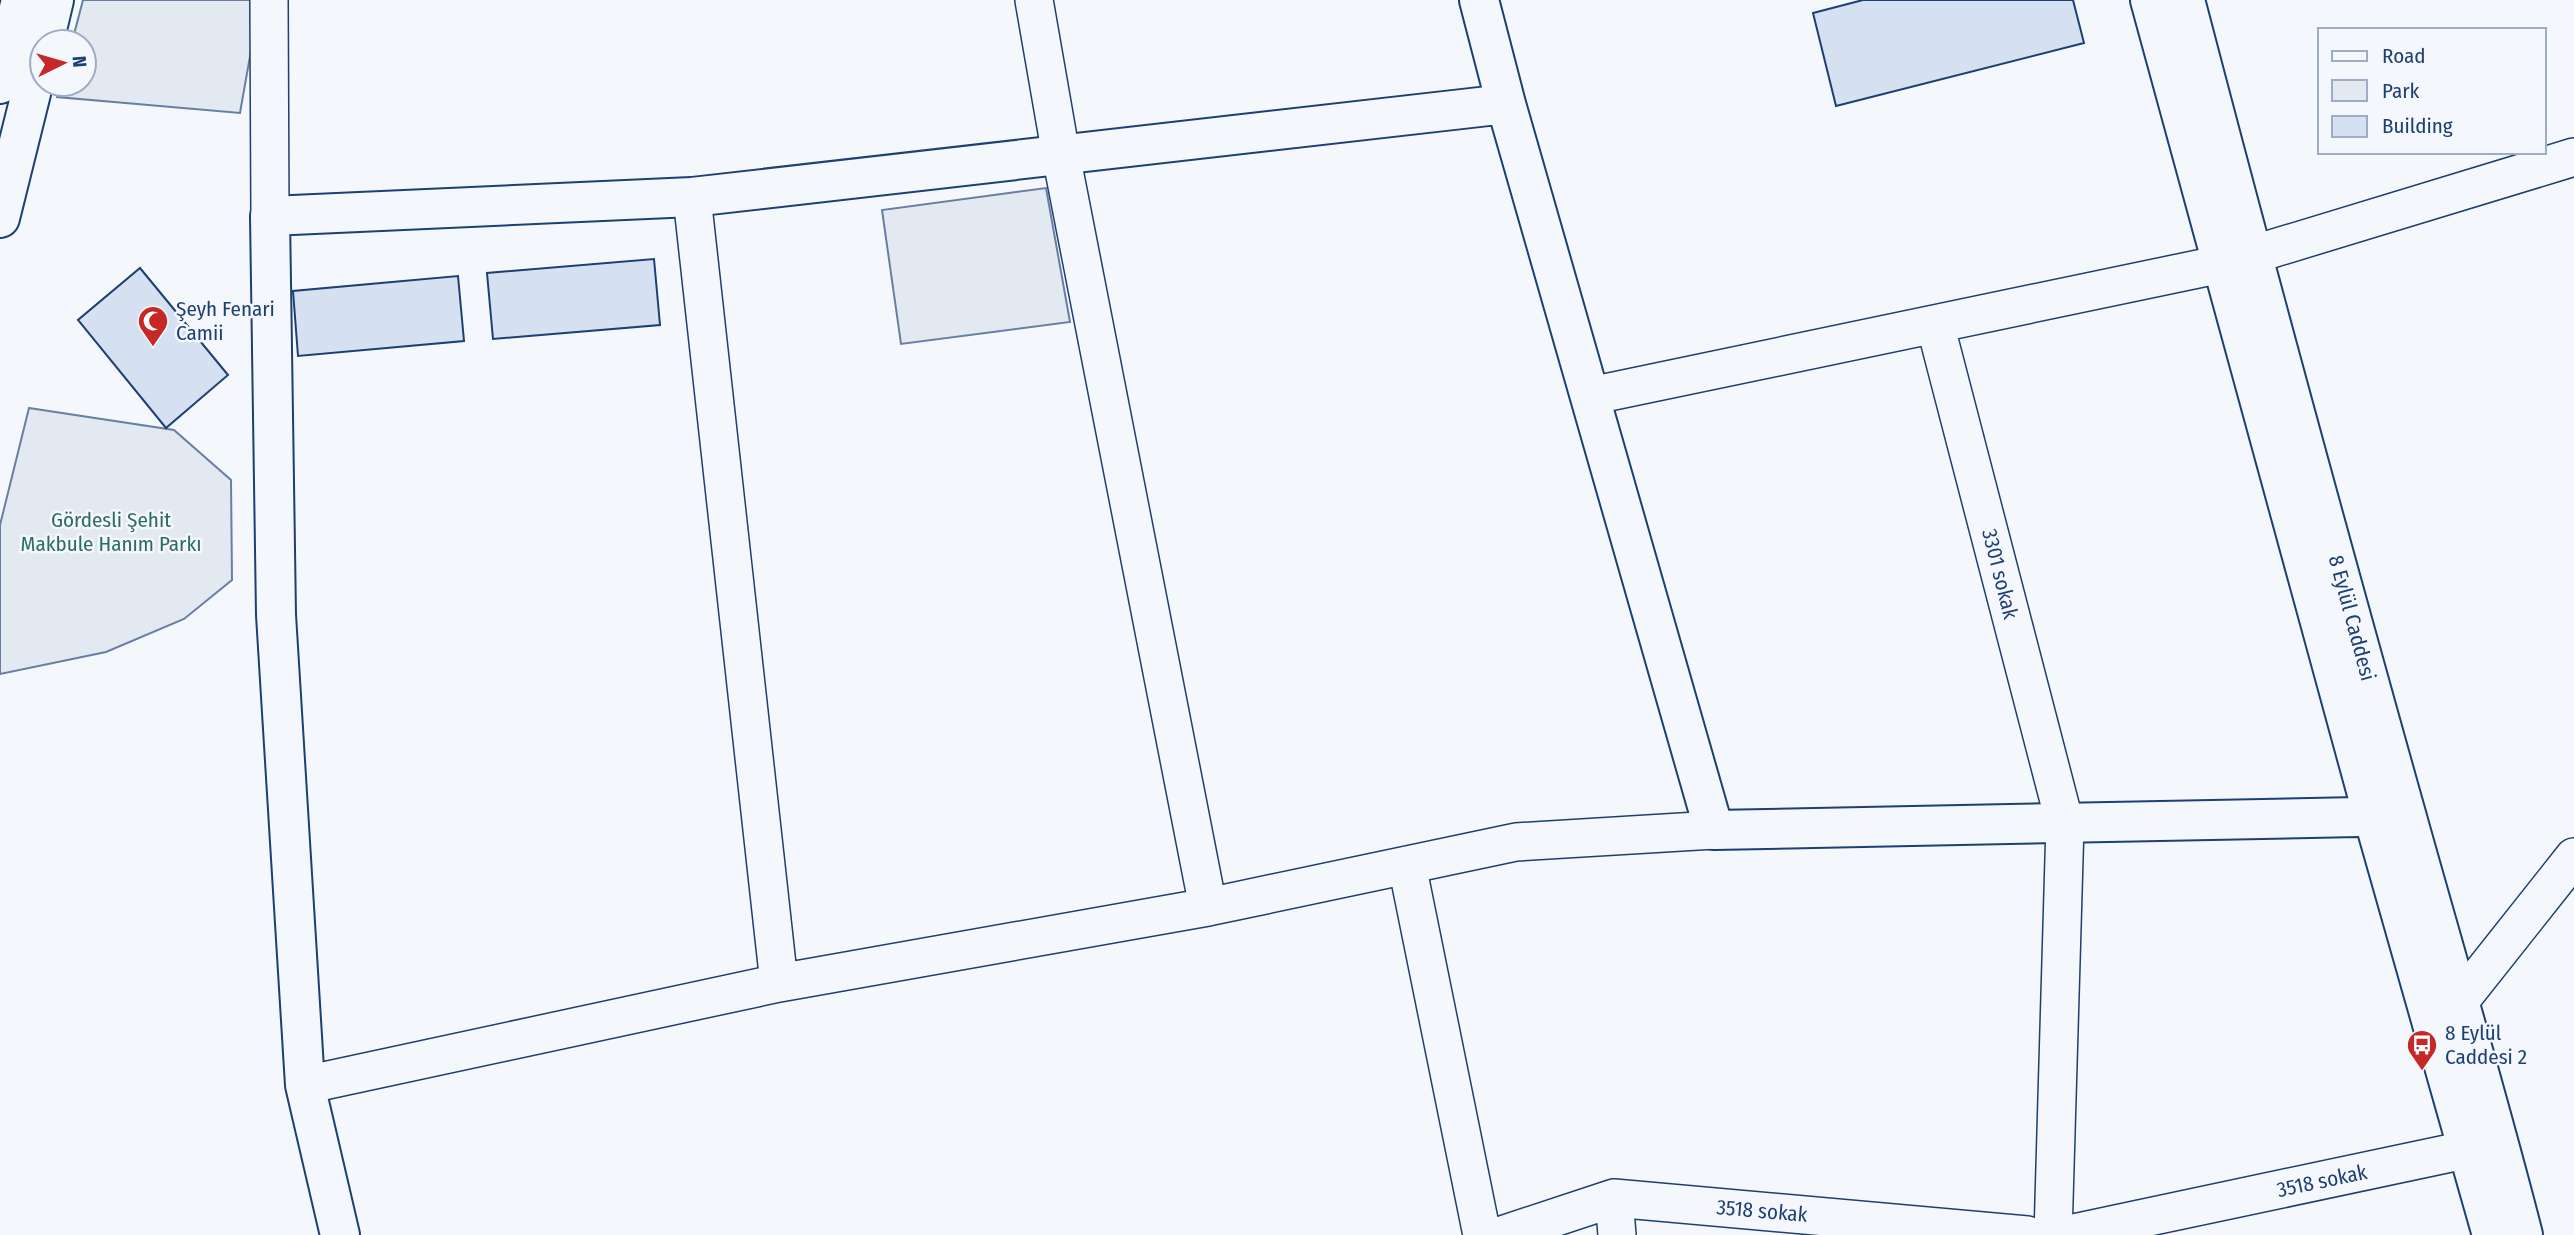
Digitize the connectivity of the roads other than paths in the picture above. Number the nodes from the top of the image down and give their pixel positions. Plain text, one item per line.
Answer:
1 (54, 0) edge
2 (269, 0) edge
3 (1034, 0) edge
4 (1479, 0) edge
5 (2150, 0) edge
6 (2185, 0) edge
7 (20, 24) edge
8 (0, 84) edge
9 (30, 98) edge
10 (1506, 104) junction
11 (1061, 155) junction
12 (2574, 157) edge
13 (692, 197) junction
14 (270, 216) junction
15 (0, 218) edge
16 (2236, 260) junction
17 (1935, 324) junction
18 (1590, 396) junction
19 (2390, 816) junction
20 (2065, 824) junction
21 (1714, 830) junction
22 (2574, 857) edge
23 (1407, 865) junction
24 (1208, 907) junction
25 (779, 983) junction
26 (2460, 999) junction
27 (2435, 1033) junction
28 (305, 1085) junction
29 (2483, 1147) junction
30 (1614, 1198) junction
31 (2506, 1228) edge
32 (340, 1235) edge
33 (1482, 1235) edge
34 (1502, 1235) edge
35 (1617, 1235) edge
36 (2026, 1235) edge
37 (2053, 1235) edge
38 (2064, 1235) edge

1 - 7 street
2 - 14 street
3 - 11 street
4 - 10 street
5 - 16 street
6 - 16 street, 8 Eylül Caddesi
7 - 8 street
9 - 15 street
10 - 11 street
10 - 18 street
11 - 13 street
11 - 24 street
12 - 16 street
13 - 14 street
13 - 25 street
14 - 28 street
16 - 17 street
16 - 19 street, 8 Eylül Caddesi
17 - 18 street
17 - 20 street, 3301 sokak
18 - 21 street
19 - 20 street
19 - 26 street, 8 Eylül Caddesi
19 - 27 street
20 - 21 street
20 - 37 street, 3301 sokak
21 - 23 street
22 - 26 street
23 - 24 street
23 - 33 street
24 - 25 street
25 - 28 street
26 - 27 street
26 - 29 street, 8 Eylül Caddesi
27 - 29 street
28 - 32 street
29 - 31 street, 8 Eylül Caddesi
29 - 38 street, 3518 sokak
30 - 34 street, 3518 sokak
30 - 35 street
30 - 36 street, 3518 sokak

